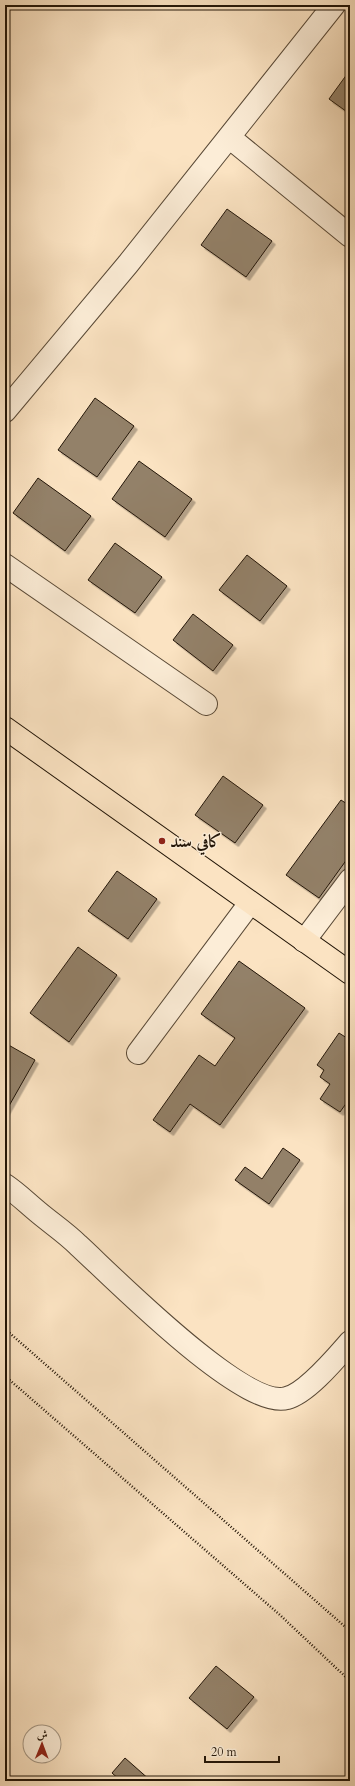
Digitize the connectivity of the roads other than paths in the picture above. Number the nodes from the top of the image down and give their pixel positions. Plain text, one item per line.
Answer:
1 (334, 5) edge
2 (229, 137) junction
3 (350, 236) edge
4 (5, 411) edge
5 (5, 565) edge
6 (206, 704) dead end
7 (5, 728) edge
8 (350, 880) edge
9 (250, 903) junction
10 (304, 941) junction
11 (350, 973) edge
12 (138, 1053) dead end
13 (5, 1185) edge
14 (350, 1342) edge

1 - 2 street
2 - 3 street
2 - 4 street
5 - 6 street
7 - 9 main road
8 - 10 street
9 - 10 main road
9 - 12 street
10 - 11 main road
13 - 14 street

